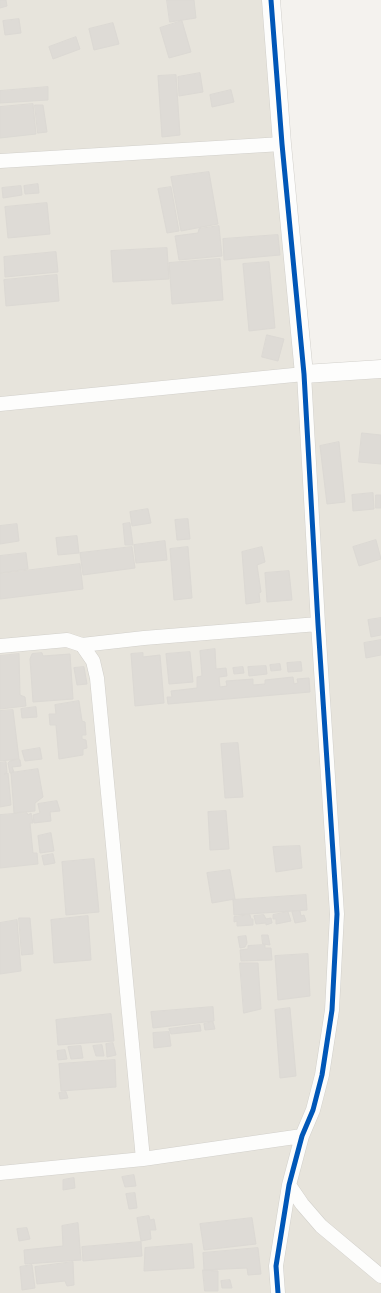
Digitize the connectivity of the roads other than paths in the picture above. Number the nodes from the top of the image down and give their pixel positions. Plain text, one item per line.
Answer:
1 (271, 0) edge
2 (282, 144) junction
3 (0, 161) edge
4 (381, 368) edge
5 (304, 374) junction
6 (0, 404) edge
7 (318, 624) junction
8 (82, 645) junction
9 (0, 646) edge
10 (302, 1136) junction
11 (144, 1159) junction
12 (0, 1173) edge
13 (288, 1185) junction
14 (381, 1276) edge
15 (278, 1293) edge

1 - 2 street
2 - 3 street
2 - 5 street
4 - 5 street
5 - 6 street
5 - 7 street
7 - 8 street
7 - 10 street
8 - 9 street
8 - 11 street
10 - 11 street
10 - 13 street
11 - 12 street
13 - 14 street
13 - 15 street

